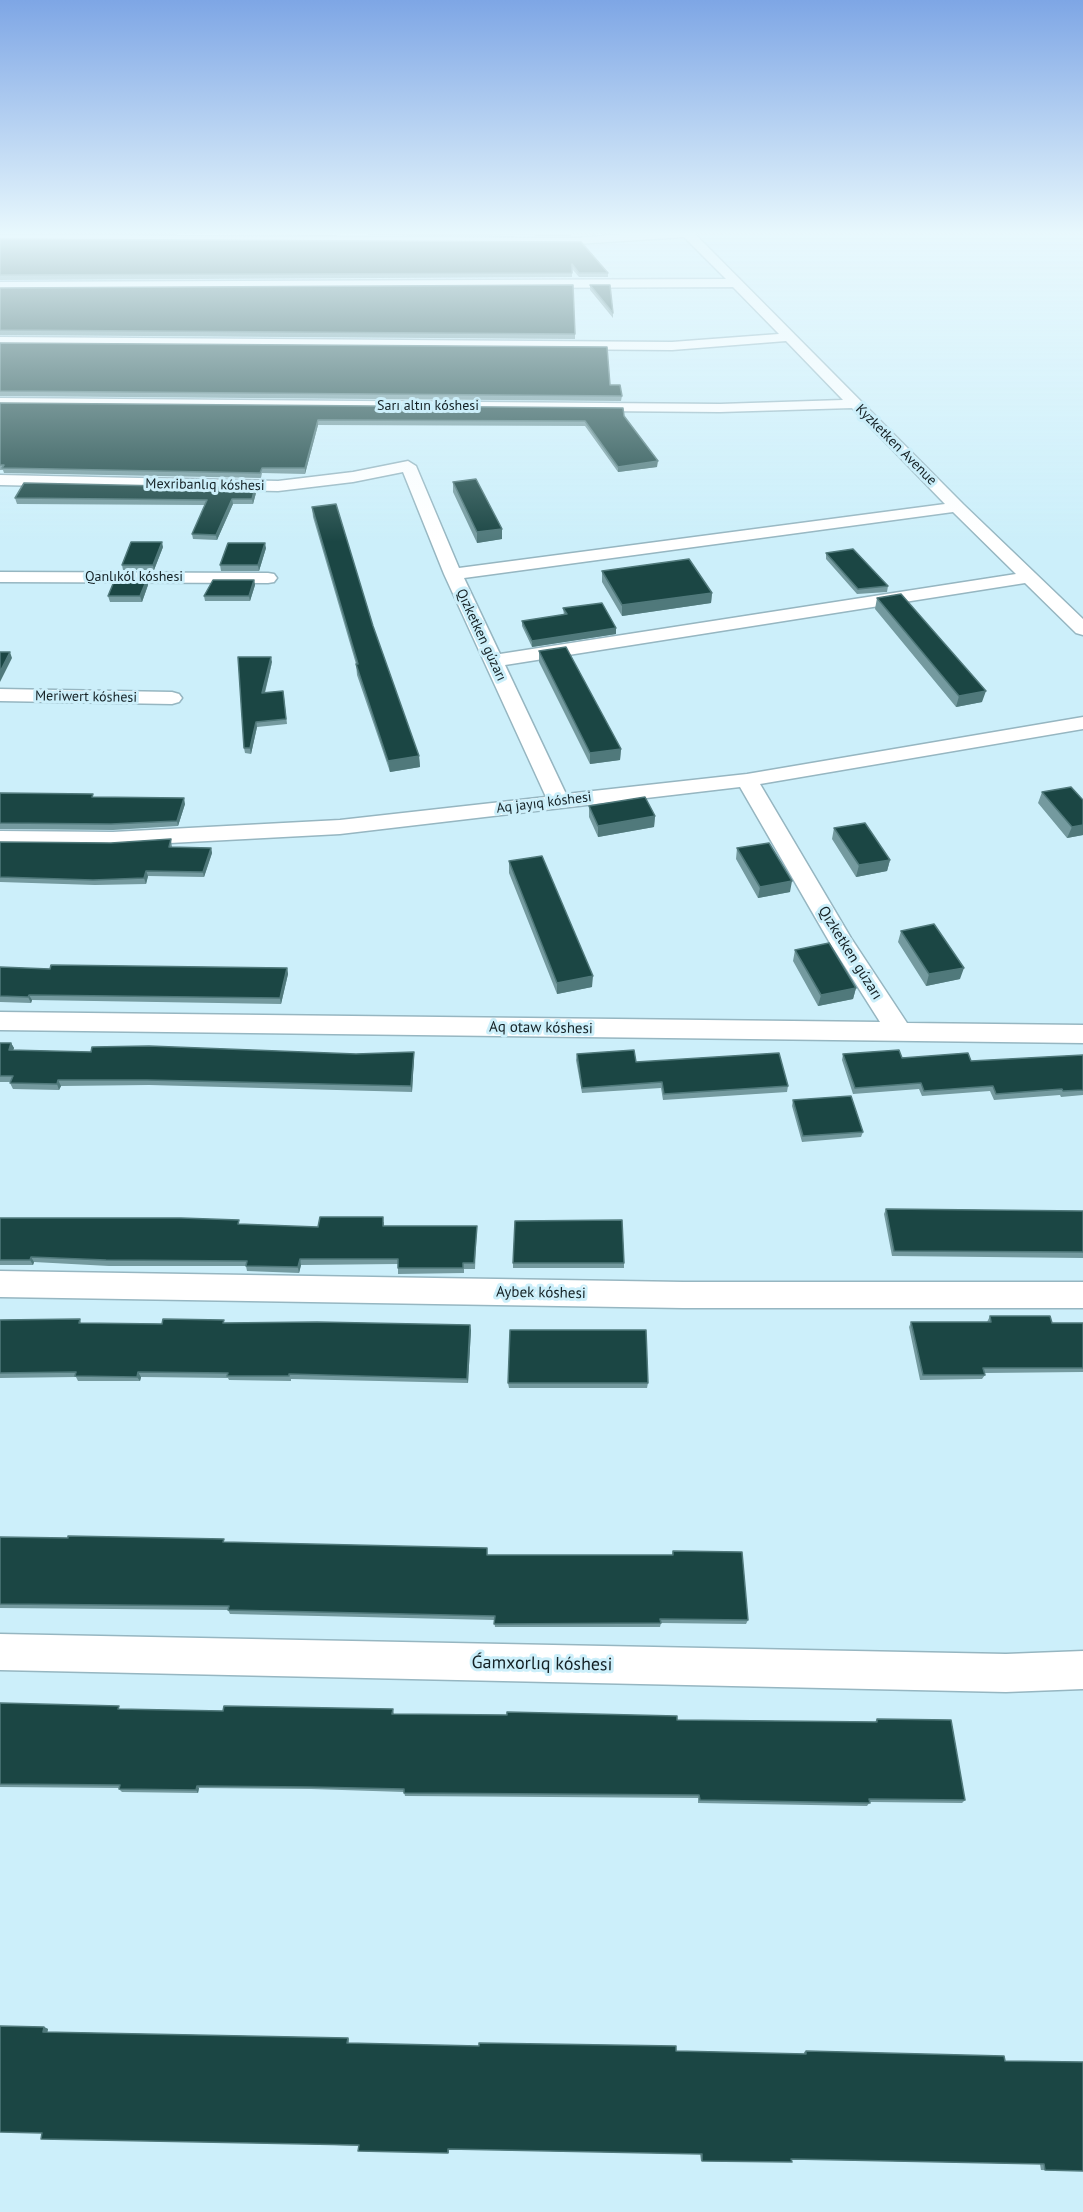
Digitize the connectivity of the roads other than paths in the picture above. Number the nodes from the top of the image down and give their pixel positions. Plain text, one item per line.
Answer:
1 (787, 337) joint
2 (0, 341) edge
3 (0, 402) edge
4 (855, 404) junction
5 (408, 466) joint
6 (0, 480) edge
7 (957, 507) junction
8 (453, 574) junction
9 (0, 577) edge
10 (1030, 577) junction
11 (268, 578) dead end
12 (1083, 629) edge
13 (493, 662) junction
14 (0, 695) edge
15 (172, 698) dead end
16 (1083, 723) edge
17 (747, 780) junction
18 (559, 802) junction
19 (0, 838) edge
20 (0, 1021) edge
21 (900, 1032) junction
22 (1083, 1034) edge
23 (0, 1284) edge
24 (1083, 1295) edge
25 (0, 1652) edge
26 (1083, 1670) edge

1 - 2 street
1 - 4 street, Kyzketken Avenue
3 - 4 street, Sarı altın kóshesi
4 - 7 street, Kyzketken Avenue
5 - 6 street, Mexribanlıq kóshesi
5 - 8 street, Qızketken gúzarı
7 - 8 street
7 - 10 street, Kyzketken Avenue
8 - 13 street, Qızketken gúzarı
9 - 11 street, Qanlıkól kóshesi
10 - 12 street, Kyzketken Avenue
10 - 13 street
13 - 18 street, Qızketken gúzarı
14 - 15 street, Meriwert kóshesi
16 - 17 street, Aq jayıq kóshesi
17 - 18 street, Aq jayıq kóshesi
17 - 21 street, Qızketken gúzarı
18 - 19 street, Aq jayıq kóshesi
20 - 21 street, Aq otaw kóshesi
21 - 22 street, Aq otaw kóshesi
23 - 24 street, Aybek kóshesi
25 - 26 street, Ǵamxorlıq kóshesi

